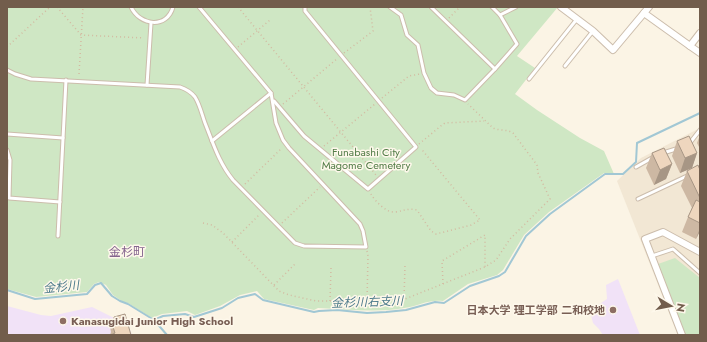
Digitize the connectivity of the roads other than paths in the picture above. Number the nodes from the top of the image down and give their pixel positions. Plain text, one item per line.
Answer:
1 (131, 7) edge
2 (173, 7) edge
3 (199, 7) edge
4 (305, 7) edge
5 (390, 7) edge
6 (431, 7) edge
7 (492, 7) edge
8 (516, 7) edge
9 (561, 7) edge
10 (649, 7) edge
11 (644, 13) junction
12 (500, 15) junction
13 (577, 19) junction
14 (151, 23) junction
15 (593, 32) junction
16 (700, 33) edge
17 (690, 46) junction
18 (700, 53) edge
19 (565, 66) dead end
20 (495, 69) junction
21 (7, 70) edge
22 (529, 79) dead end
23 (66, 80) junction
24 (147, 85) junction
25 (271, 93) junction
26 (273, 101) junction
27 (700, 130) edge
28 (7, 134) edge
29 (63, 138) junction
30 (212, 142) junction
31 (685, 146) edge
32 (678, 149) edge
33 (7, 150) edge
34 (636, 167) dead end
35 (691, 174) edge
36 (638, 199) dead end
37 (60, 202) junction
38 (58, 236) dead end
39 (700, 250) edge
40 (652, 256) junction
41 (700, 272) edge
42 (682, 335) edge

1 - 14 lane
2 - 14 lane
3 - 25 lane
4 - 26 lane
5 - 20 lane
6 - 20 lane
7 - 12 lane
8 - 12 lane
9 - 13 street
10 - 11 street
11 - 15 street
11 - 17 street
12 - 20 lane
13 - 15 street
13 - 22 lane
14 - 24 lane
15 - 19 lane
16 - 17 street
17 - 18 street
21 - 23 lane
23 - 24 lane
23 - 29 lane
24 - 30 lane
25 - 26 lane
25 - 30 lane
26 - 30 lane
27 - 31 lane
28 - 29 lane
29 - 37 lane
32 - 34 lane
33 - 37 lane
35 - 36 lane
37 - 38 lane
39 - 40 street
40 - 41 lane
40 - 42 street

